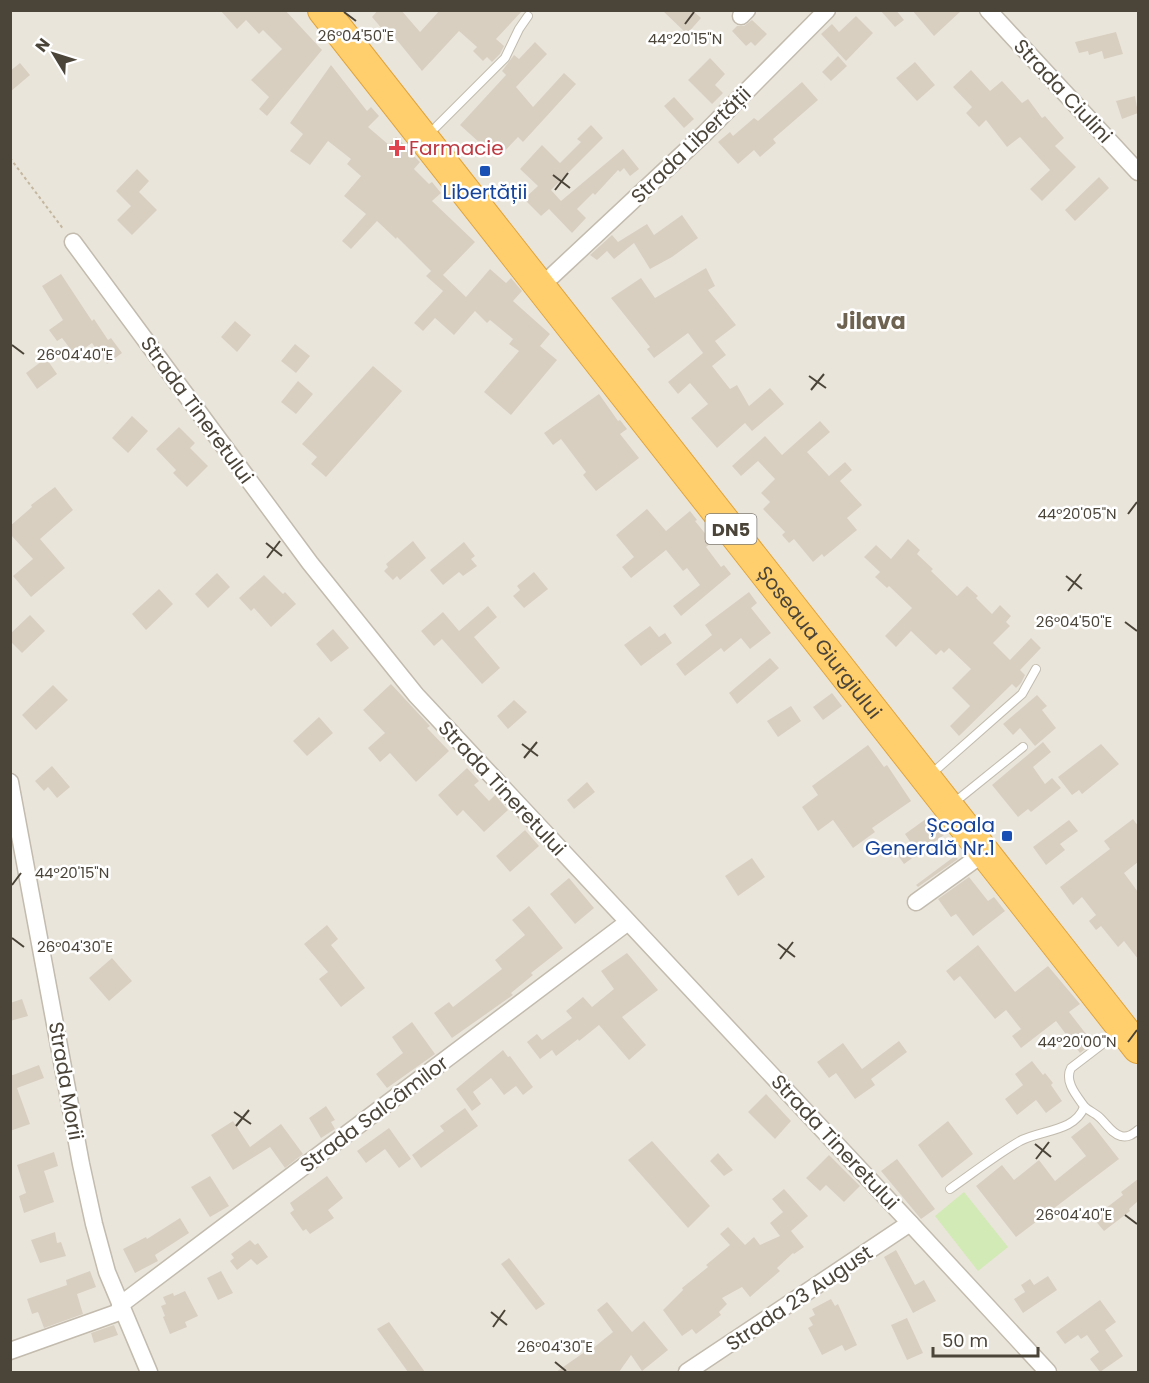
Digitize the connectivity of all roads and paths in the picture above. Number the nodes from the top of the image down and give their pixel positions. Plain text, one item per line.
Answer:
1 (323, 10) edge
2 (342, 10) edge
3 (827, 10) edge
4 (988, 10) edge
5 (528, 16) dead end
6 (435, 128) junction
7 (10, 158) edge
8 (1138, 172) edge
9 (73, 242) joint
10 (552, 276) junction
11 (1036, 669) dead end
12 (1023, 747) dead end
13 (938, 768) junction
14 (10, 782) edge
15 (961, 797) junction
16 (984, 853) junction
17 (916, 902) dead end
18 (628, 922) junction
19 (1133, 1033) edge
20 (1084, 1107) junction
21 (1138, 1130) edge
22 (950, 1189) dead end
23 (910, 1223) junction
24 (121, 1308) junction
25 (10, 1351) edge
26 (149, 1372) edge
27 (687, 1372) edge
28 (1048, 1372) edge

1 - 16 highway, Șoseaua Giurgiului / DN5
2 - 6 highway, Șoseaua Giurgiului / DN5
3 - 10 street, Strada Libertății
4 - 8 street, Strada Ciulini
5 - 6 lane
6 - 10 highway, Șoseaua Giurgiului / DN5
7 - 9 path
9 - 18 street, Strada Tineretului
10 - 13 highway, Șoseaua Giurgiului / DN5
11 - 13 lane
12 - 15 lane
13 - 15 highway, Șoseaua Giurgiului / DN5
14 - 24 street, Strada Morii
15 - 19 highway, Șoseaua Giurgiului / DN5
16 - 17 street
16 - 19 highway, Șoseaua Giurgiului / DN5
18 - 23 street, Strada Tineretului
18 - 24 street, Strada Salcâmilor
19 - 20 lane
20 - 21 lane
20 - 22 lane
23 - 27 street, Strada 23 August
23 - 28 street, Strada Tineretului
24 - 25 street, Strada Salcâmilor
24 - 26 street, Strada Morii

